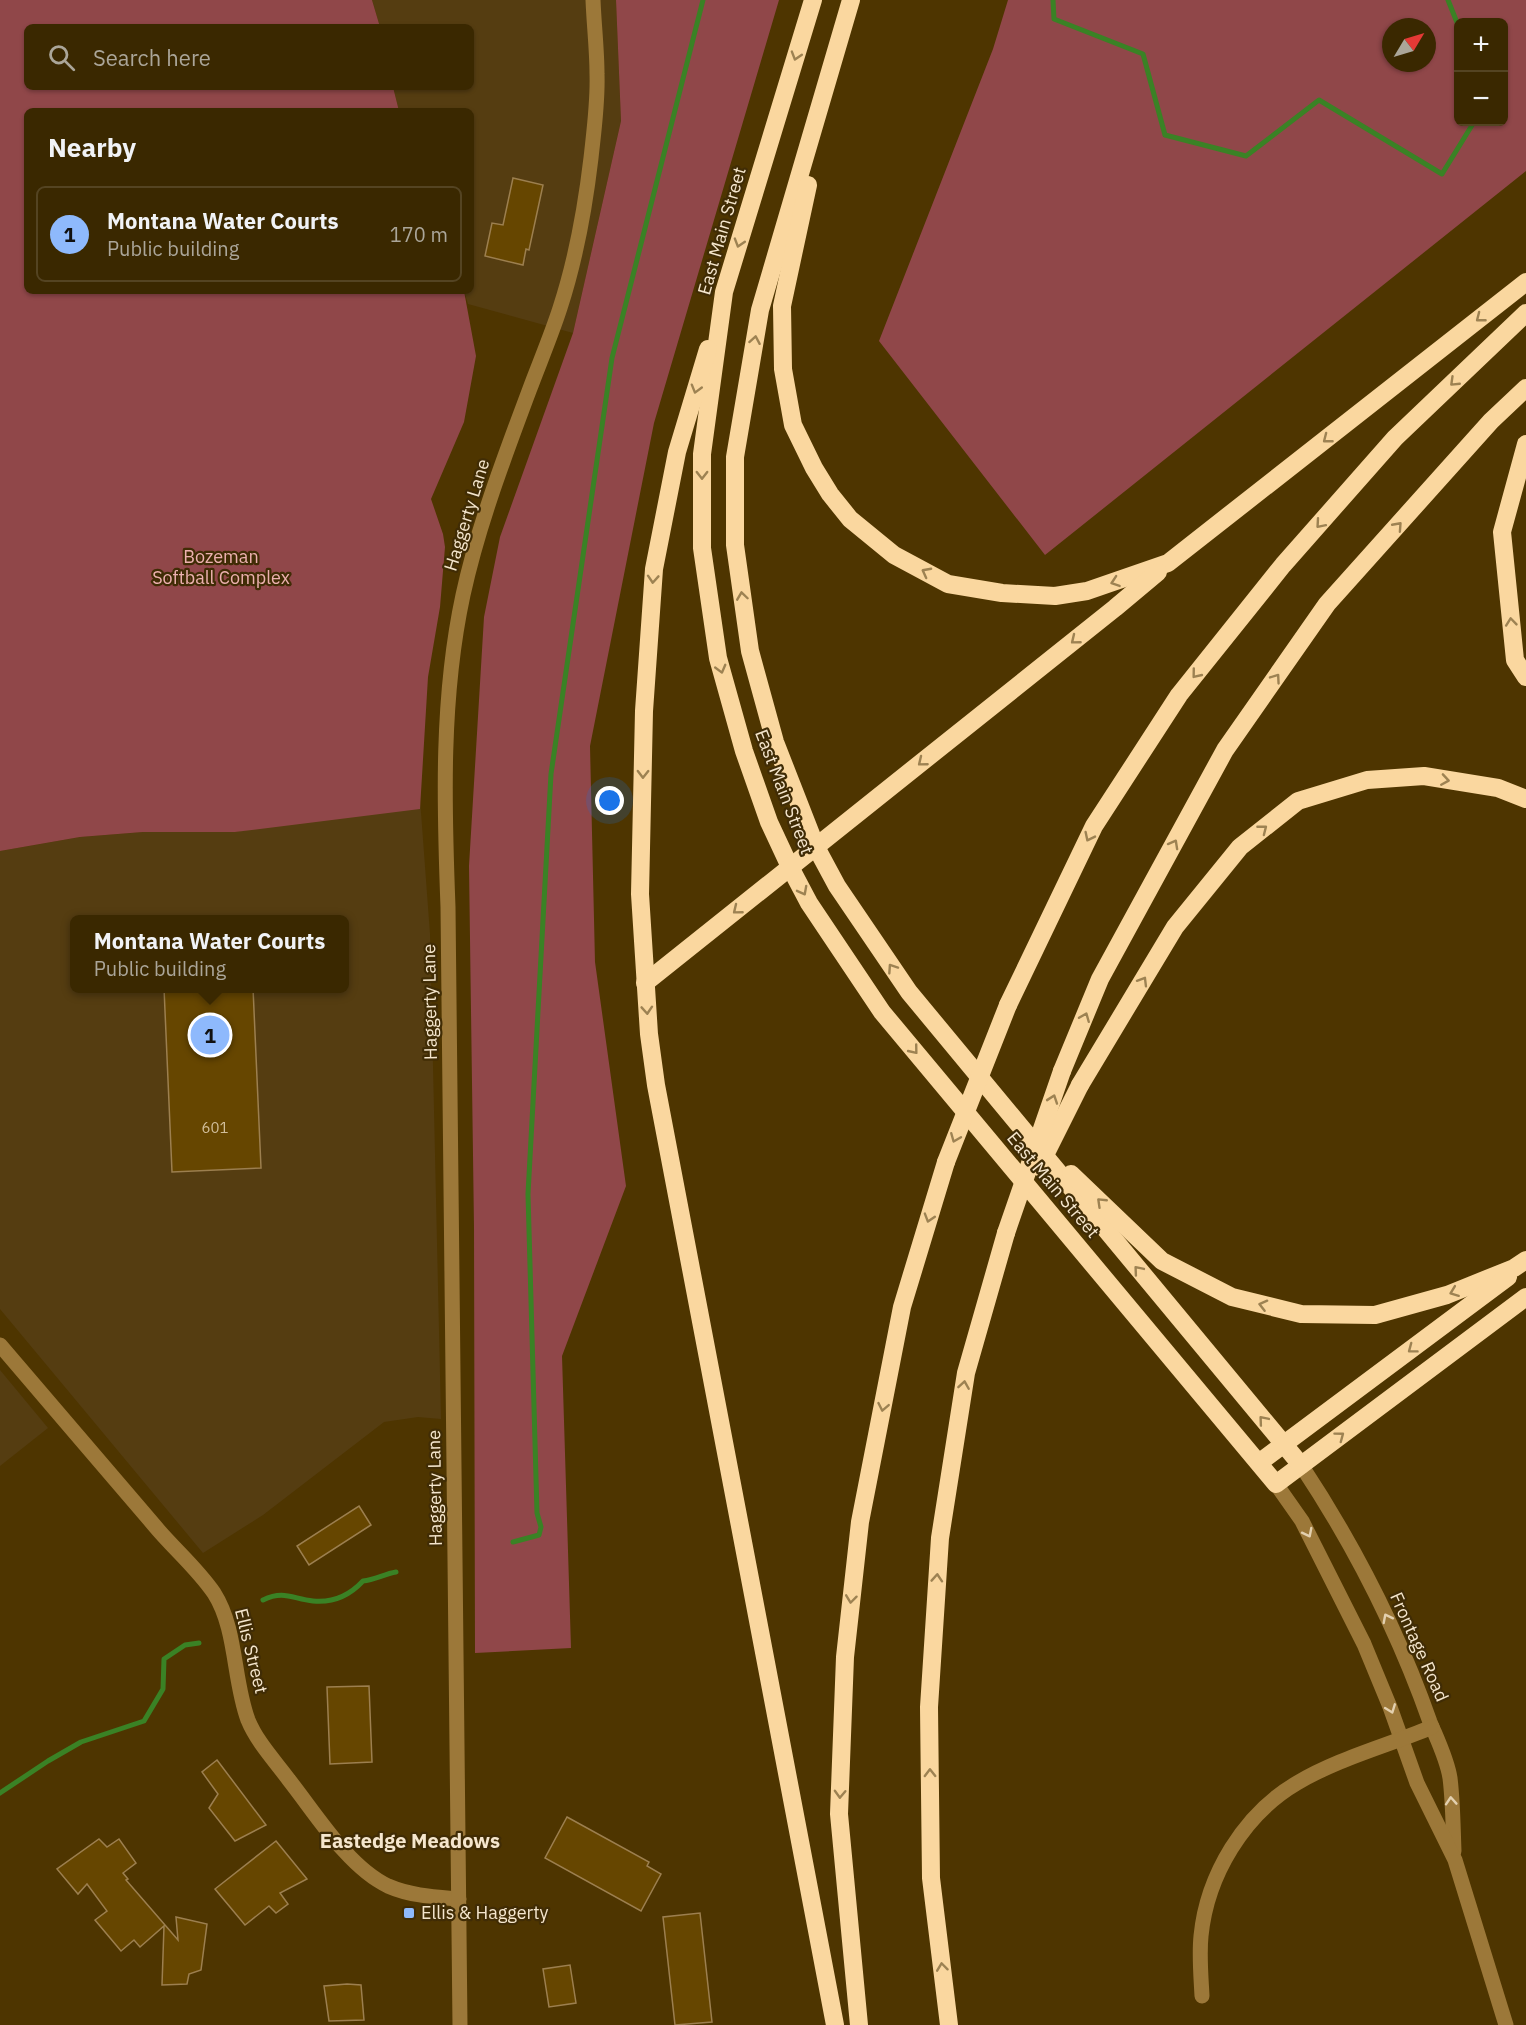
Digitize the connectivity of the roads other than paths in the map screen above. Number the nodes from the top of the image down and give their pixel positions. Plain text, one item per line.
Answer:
1 (593, 0) edge
2 (813, 0) edge
3 (850, 0) edge
4 (844, 22) junction
5 (1526, 282) edge
6 (724, 292) junction
7 (1526, 313) edge
8 (1526, 388) edge
9 (1526, 444) edge
10 (1168, 563) junction
11 (1526, 677) edge
12 (1526, 800) edge
13 (816, 847) junction
14 (790, 867) junction
15 (645, 983) junction
16 (1007, 1112) junction
17 (1006, 1233) junction
18 (1526, 1262) edge
19 (1526, 1297) edge
20 (0, 1345) edge
21 (1284, 1445) junction
22 (1260, 1462) junction
23 (1301, 1465) junction
24 (1276, 1484) junction
25 (1432, 1727) junction
26 (1402, 1740) junction
27 (1455, 1860) junction
28 (459, 1899) junction
29 (1202, 1996) dead end
30 (460, 2025) edge
31 (835, 2025) edge
32 (859, 2025) edge
33 (949, 2025) edge
34 (1506, 2025) edge

1 - 28 street, Haggerty Lane
2 -> 6 highway, East Main Street
3 - 4 highway, East Main Street
10 -> 4 highway
13 -> 4 highway, East Main Street
5 -> 10 highway
6 -> 14 highway, East Main Street
6 -> 15 highway
7 -> 32 highway, bridge
17 -> 8 highway, bridge
11 -> 9 highway
10 -> 13 highway
17 -> 12 highway, bridge
13 - 14 highway
16 -> 13 highway, East Main Street
14 -> 15 highway
14 -> 22 highway, East Main Street
15 -> 31 highway
18 -> 16 highway
21 -> 16 highway, East Main Street
33 -> 17 highway
18 -> 21 highway
23 -> 19 highway
20 - 28 street, Ellis Street
21 - 22 highway
21 - 23 highway, East Main Street
22 - 24 highway, East Main Street
23 - 24 highway
25 -> 23 street, Frontage Road
24 -> 26 street, Frontage Road
25 - 26 street
27 -> 25 street, Frontage Road
26 - 27 street, Frontage Road
26 - 29 street
27 - 34 street, Frontage Road
28 - 30 street, Haggerty Lane

